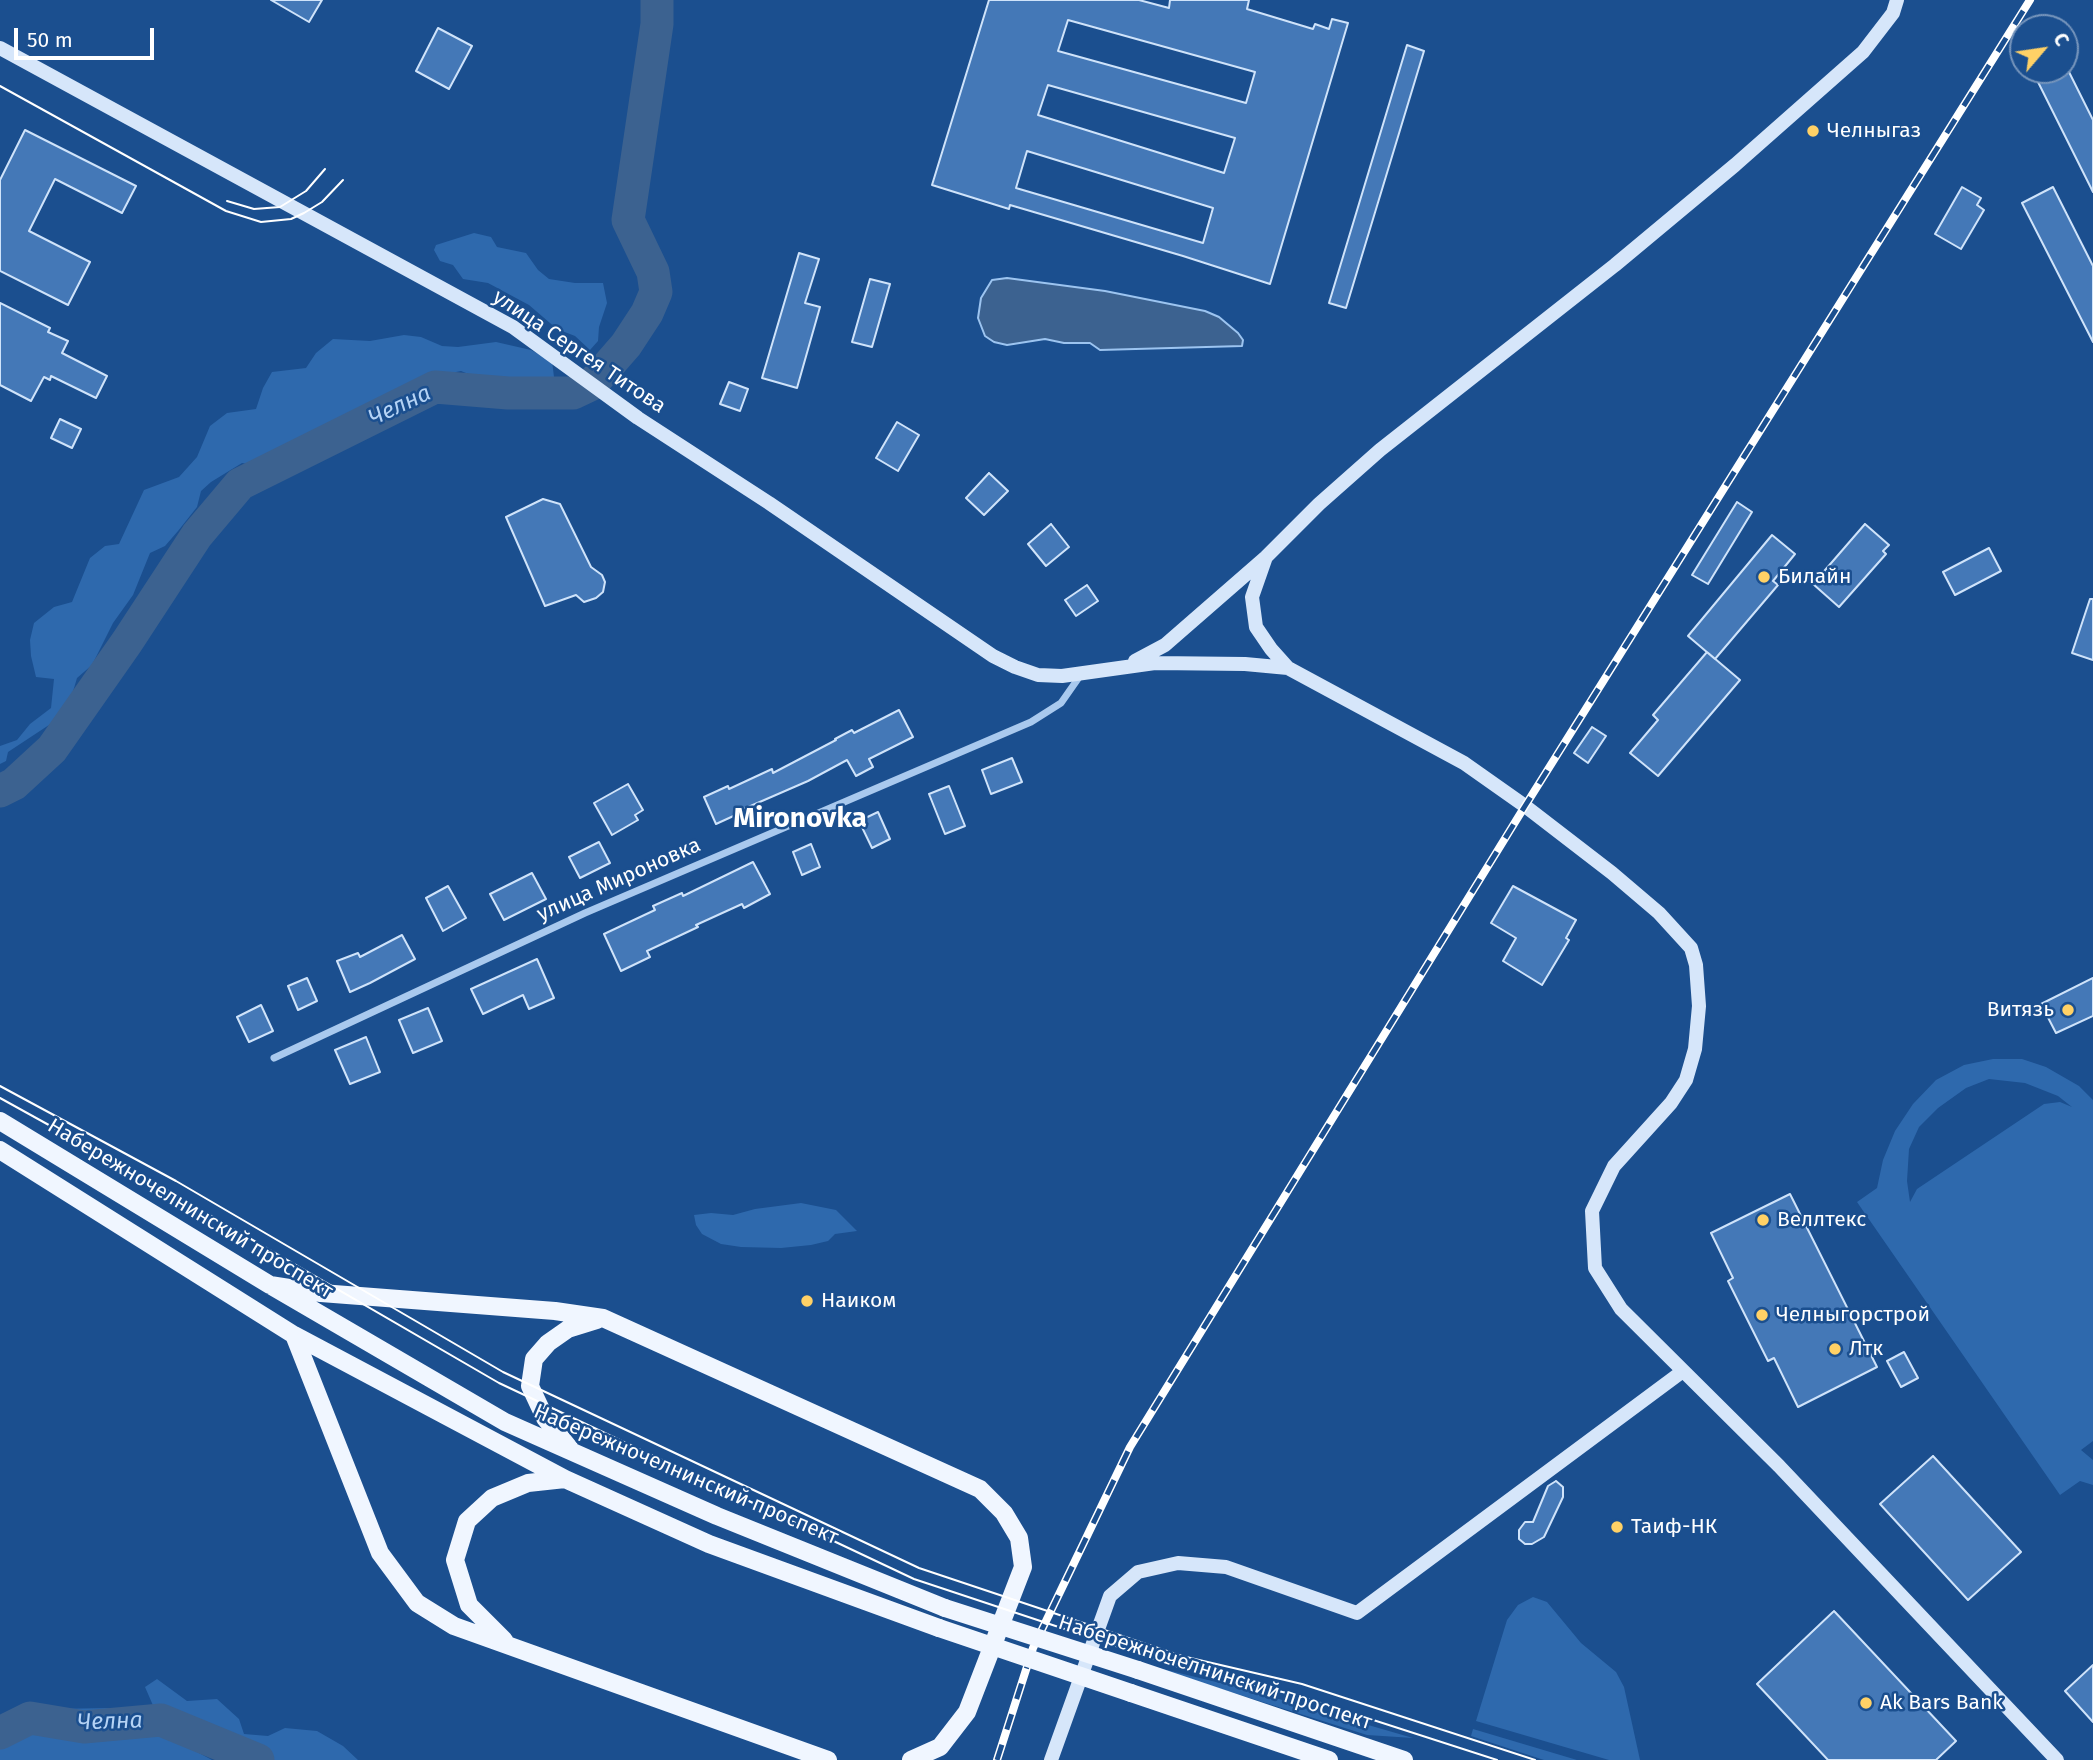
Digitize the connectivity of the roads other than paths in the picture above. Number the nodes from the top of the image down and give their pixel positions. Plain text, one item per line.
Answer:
1 (1897, 0) edge
2 (0, 48) edge
3 (1266, 556) junction
4 (1128, 665) junction
5 (1288, 668) junction
6 (1083, 673) junction
7 (274, 1058) dead end
8 (0, 1121) edge
9 (0, 1150) edge
10 (270, 1285) junction
11 (603, 1318) junction
12 (294, 1335) junction
13 (1683, 1371) junction
14 (572, 1451) junction
15 (565, 1479) junction
16 (509, 1645) junction
17 (828, 1760) edge
18 (911, 1760) edge
19 (1051, 1760) edge
20 (1329, 1760) edge
21 (1404, 1760) edge
22 (2057, 1760) edge

1 - 3 street
2 - 6 street, улица Сергея Титова
3 - 4 street
3 - 5 street
4 - 5 street
4 - 6 street, улица Сергея Титова
5 - 13 street
6 - 7 street, улица Мироновка
8 - 10 main road, Набережночелнинский проспект
9 - 12 main road
10 - 11 main road
10 - 14 main road, Набережночелнинский проспект
11 - 14 main road
11 - 18 main road
12 - 15 main road
12 - 16 main road
13 - 19 street
13 - 22 street
14 - 21 main road, Набережночелнинский проспект, bridge
15 - 16 main road
15 - 20 main road, bridge
16 - 17 main road

